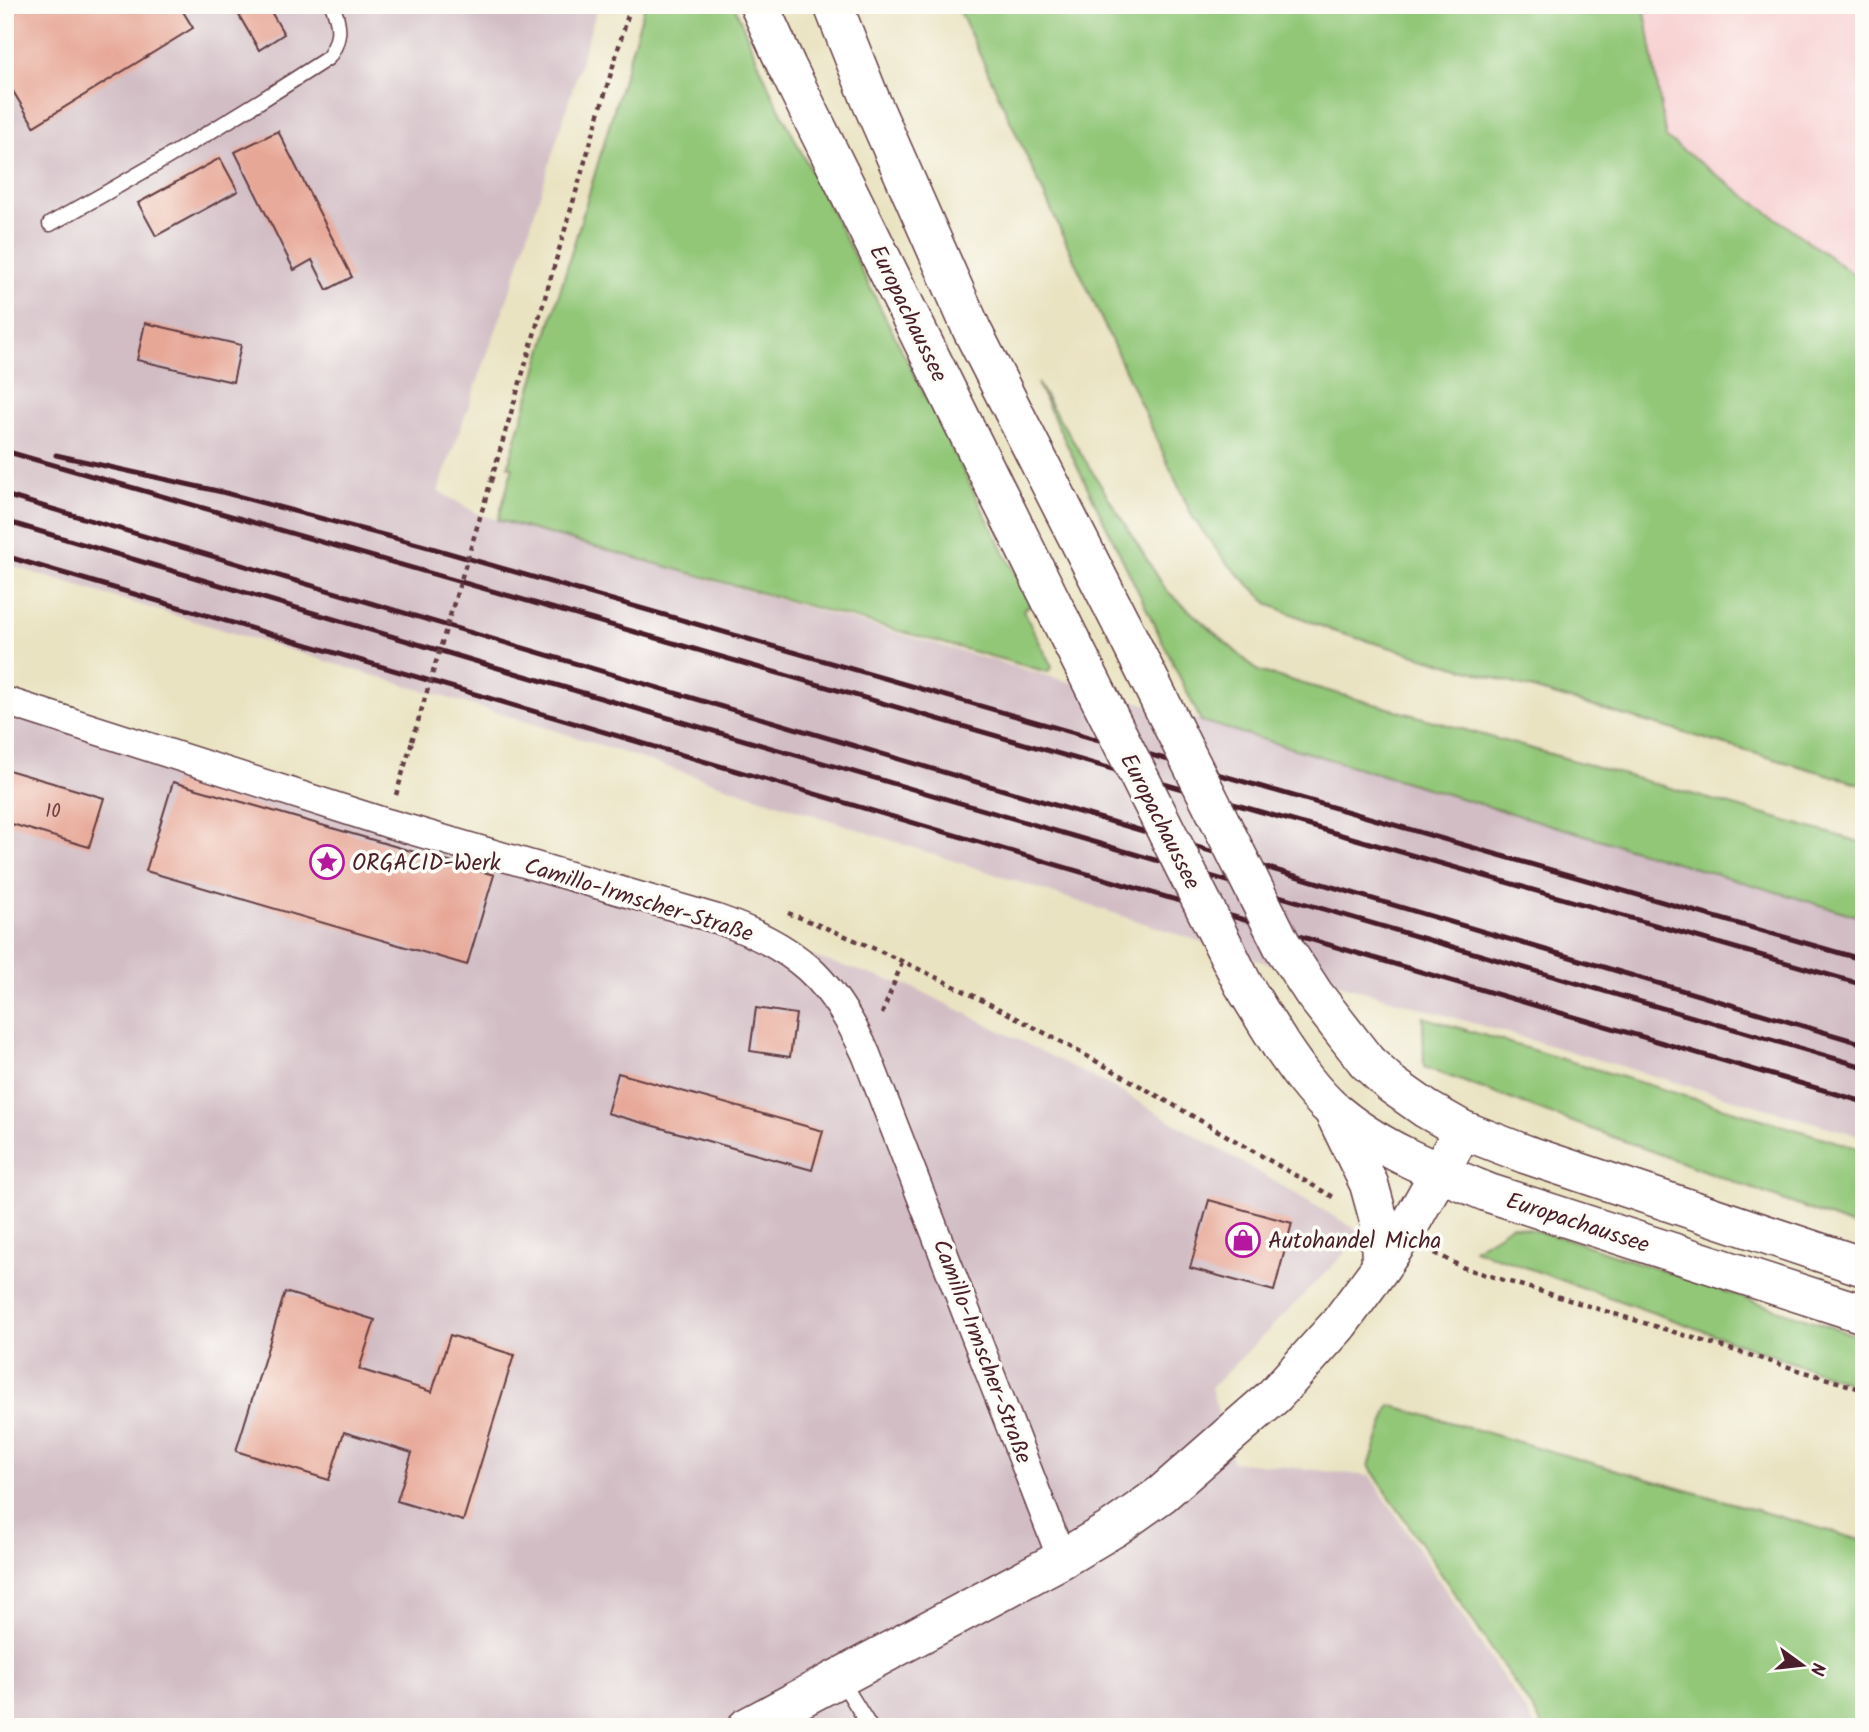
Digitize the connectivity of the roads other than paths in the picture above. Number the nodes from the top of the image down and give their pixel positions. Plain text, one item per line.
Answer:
1 (332, 5) edge
2 (759, 5) edge
3 (833, 5) edge
4 (50, 223) dead end
5 (5, 701) edge
6 (1333, 1110) junction
7 (1463, 1130) junction
8 (1440, 1173) junction
9 (1391, 1251) junction
10 (1864, 1267) edge
11 (1864, 1314) edge
12 (1062, 1559) junction
13 (839, 1678) junction
14 (747, 1727) edge
15 (870, 1727) edge

1 - 4 lane
2 - 6 main road, Europachaussee, bridge
3 - 7 main road, bridge
5 - 12 street, Camillo-Irmscher-Straße
6 - 8 main road, Europachaussee
6 - 9 main road
7 - 8 main road
7 - 10 main road
8 - 9 main road
8 - 11 main road, Europachaussee
9 - 12 main road
12 - 13 main road
13 - 14 main road
13 - 15 lane

